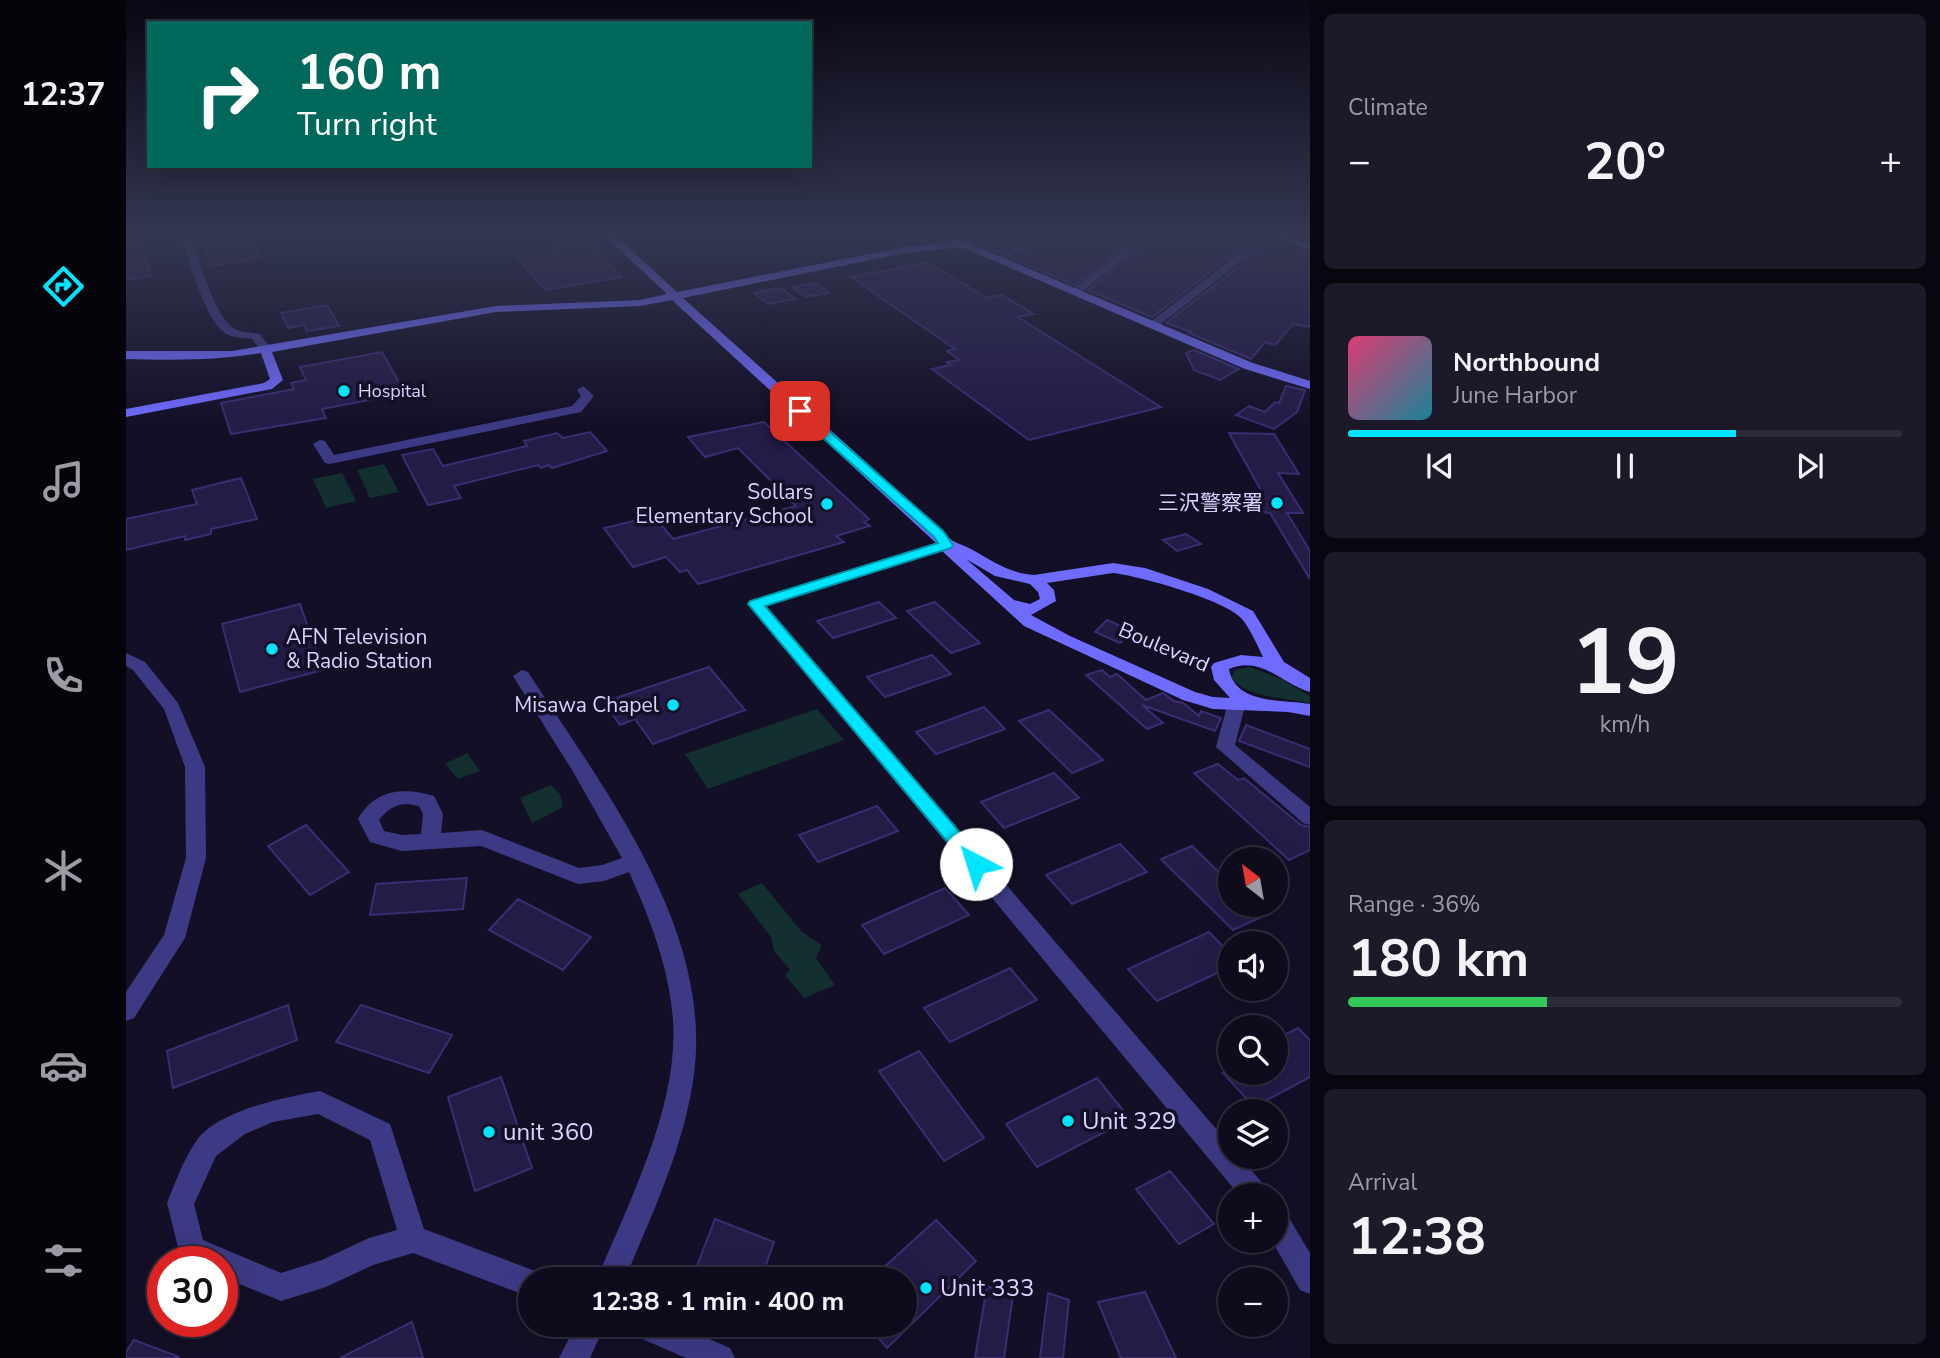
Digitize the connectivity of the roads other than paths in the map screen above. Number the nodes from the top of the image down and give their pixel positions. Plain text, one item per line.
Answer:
1 (211, 299) edge
2 (655, 299) edge
3 (677, 299) edge
4 (1093, 299) edge
5 (1186, 299) edge
6 (1154, 324) junction
7 (265, 349) junction
8 (126, 355) edge
9 (1310, 384) edge
10 (583, 390) dead end
11 (126, 413) edge
12 (320, 444) dead end
13 (946, 545) junction
14 (1034, 580) junction
15 (1015, 605) junction
16 (126, 658) edge
17 (1277, 666) junction
18 (522, 677) dead end
19 (1310, 686) edge
20 (1211, 691) dead end
21 (1245, 706) junction
22 (1310, 710) edge
23 (1310, 818) edge
24 (430, 841) dead end
25 (636, 861) junction
26 (126, 1011) edge
27 (1246, 1183) edge
28 (413, 1239) junction
29 (1288, 1242) edge
30 (190, 1246) edge
31 (616, 1267) edge
32 (238, 1269) edge
33 (518, 1278) edge
34 (1310, 1280) edge
35 (585, 1337) edge
36 (671, 1337) edge
37 (575, 1358) edge
38 (720, 1358) edge

1 - 7 street
2 - 7 street
3 - 13 street
4 - 6 street
5 - 6 street
6 - 9 street
7 - 8 street
7 - 11 street
10 - 12 street
13 - 14 street
13 - 15 street
13 - 27 street
14 - 15 street
14 - 17 street
15 - 20 street, Boulevard
15 - 21 street
16 - 26 street
17 - 19 street
17 - 21 street
18 - 25 street
21 - 22 street
21 - 23 street
24 - 25 street
25 - 31 street
28 - 30 street
28 - 32 street
28 - 33 street
29 - 34 street
35 - 37 street
36 - 38 street

